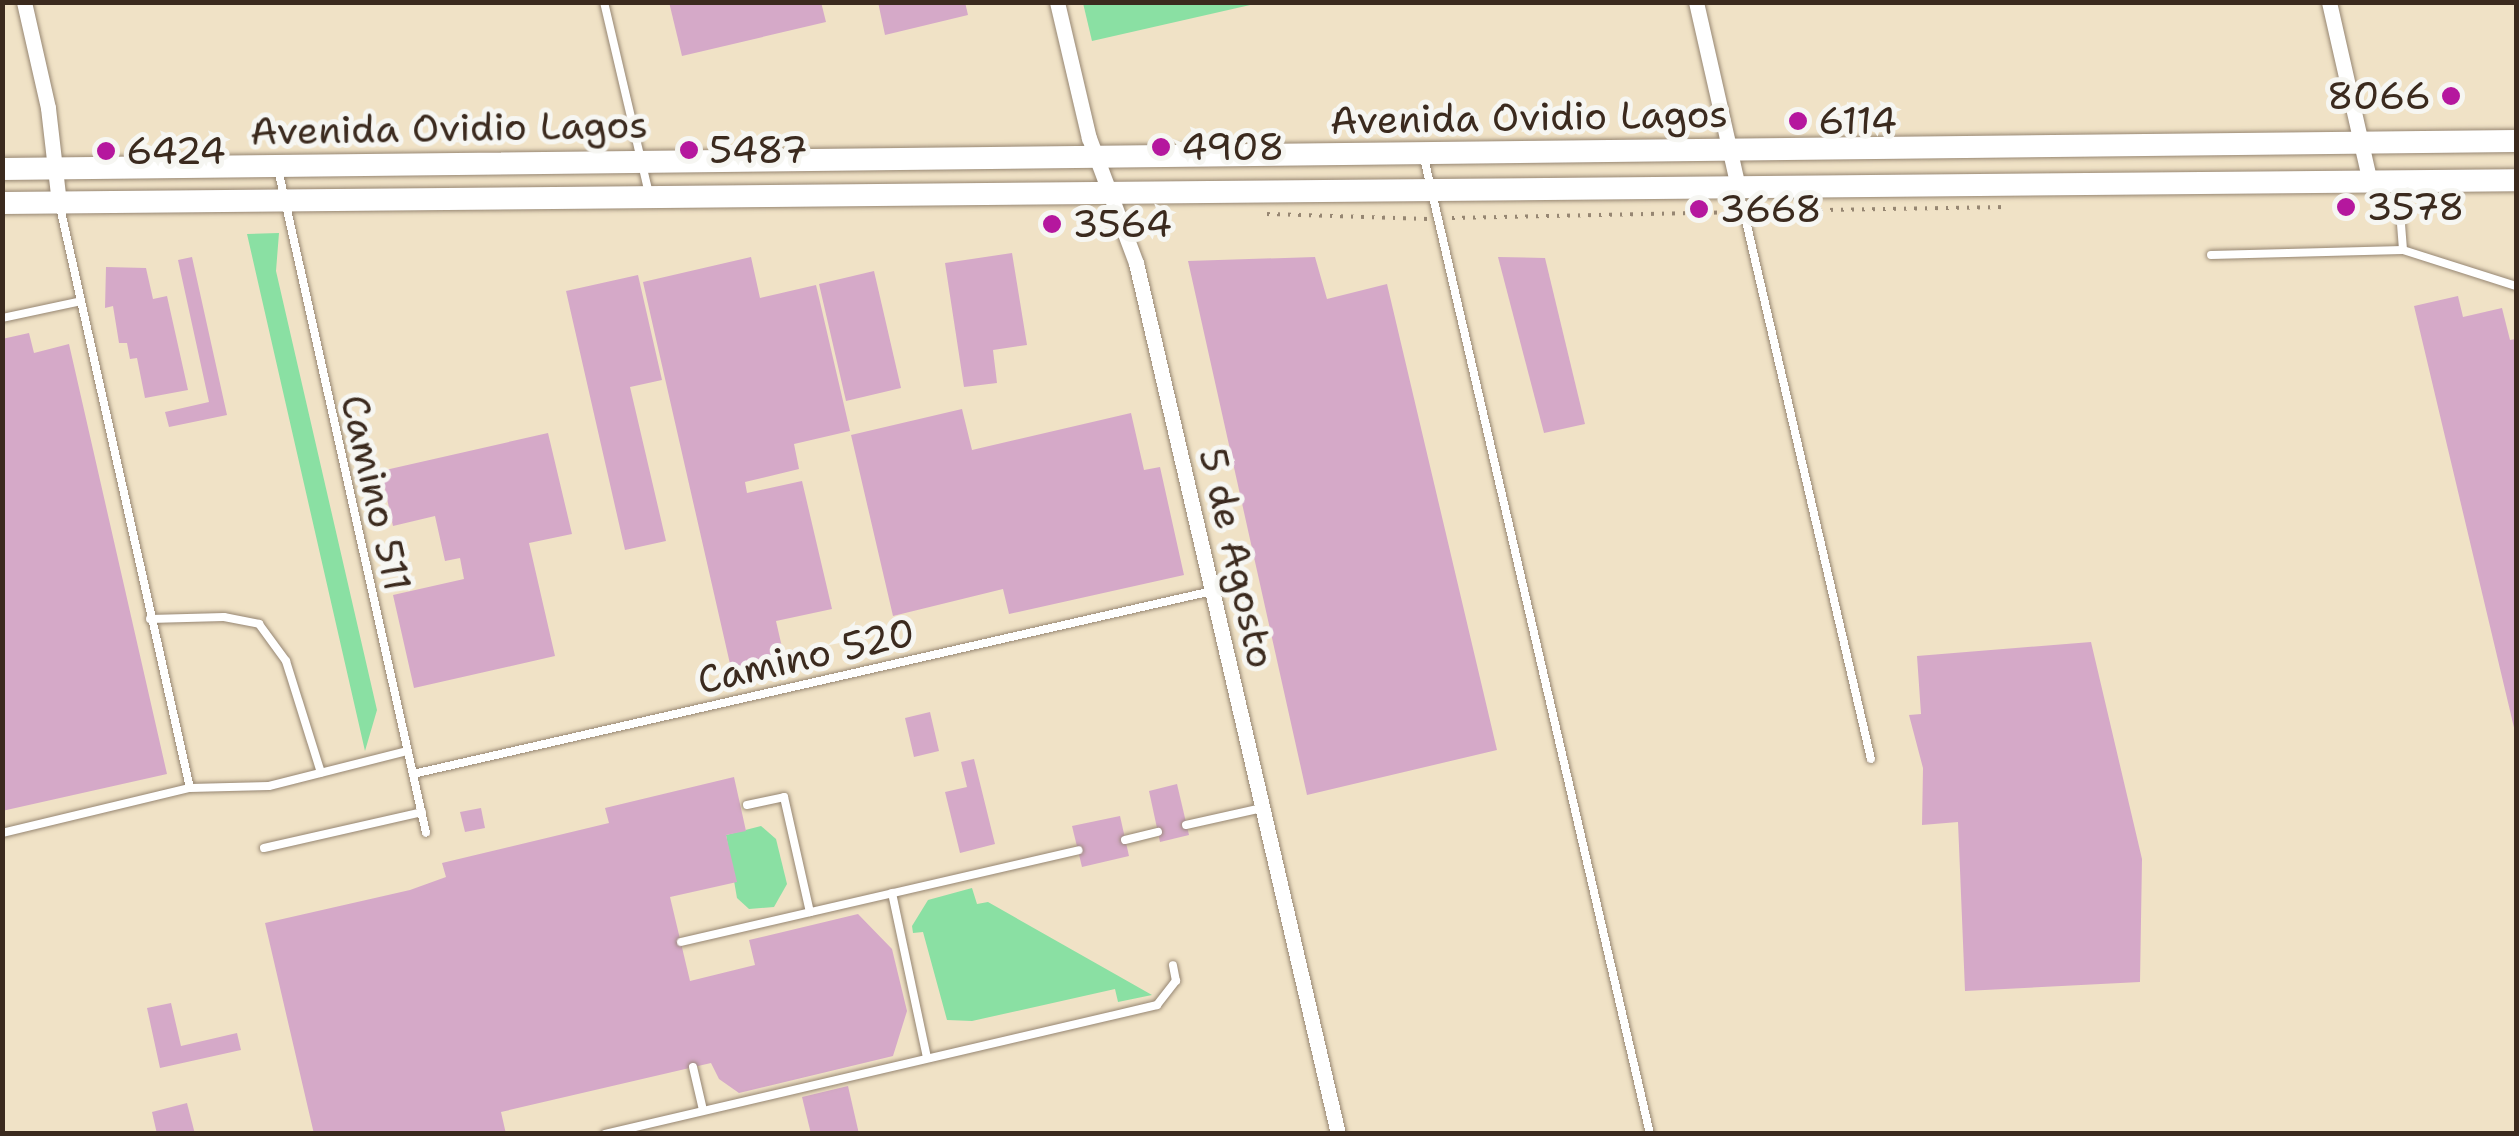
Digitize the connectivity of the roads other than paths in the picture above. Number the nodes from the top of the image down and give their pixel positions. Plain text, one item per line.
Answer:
1 (24, 2) edge
2 (604, 2) edge
3 (1057, 2) edge
4 (1696, 2) edge
5 (2330, 2) edge
6 (2516, 140) edge
7 (2362, 143) junction
8 (1732, 150) junction
9 (1424, 153) junction
10 (1096, 158) junction
11 (641, 162) junction
12 (278, 164) junction
13 (56, 168) junction
14 (2, 169) edge
15 (2516, 180) edge
16 (2370, 182) junction
17 (2398, 182) junction
18 (1738, 187) junction
19 (1110, 190) junction
20 (1428, 190) junction
21 (649, 194) junction
22 (284, 202) junction
23 (2, 203) edge
24 (59, 203) junction
25 (2403, 250) junction
26 (2211, 255) dead end
27 (2516, 286) edge
28 (77, 302) junction
29 (2, 318) edge
30 (1212, 590) junction
31 (150, 619) junction
32 (408, 751) junction
33 (1870, 759) dead end
34 (321, 773) junction
35 (413, 774) junction
36 (190, 788) junction
37 (747, 805) dead end
38 (1262, 808) junction
39 (422, 812) junction
40 (1186, 825) dead end
41 (1158, 832) dead end
42 (2, 833) edge
43 (426, 833) dead end
44 (1125, 840) dead end
45 (264, 848) dead end
46 (1078, 850) dead end
47 (892, 893) junction
48 (810, 912) junction
49 (680, 942) dead end
50 (1173, 964) dead end
51 (928, 1057) junction
52 (693, 1067) dead end
53 (703, 1110) junction
54 (605, 1134) edge
55 (1338, 1134) edge
56 (1650, 1134) edge

1 - 13 street
2 - 11 lane
3 - 10 street, 5 de Agosto
4 - 8 street
5 - 7 street
6 - 7 main road, Avenida Ovidio Lagos
7 - 8 main road, Avenida Ovidio Lagos
7 - 16 street
8 - 9 main road, Avenida Ovidio Lagos
8 - 18 street
9 - 10 main road, Avenida Ovidio Lagos
9 - 20 lane
10 - 11 main road, Avenida Ovidio Lagos
10 - 19 street, 5 de Agosto
11 - 12 main road, Avenida Ovidio Lagos
11 - 21 lane
12 - 13 main road, Avenida Ovidio Lagos
12 - 22 lane, Camino 511
13 - 14 main road, Avenida Ovidio Lagos
13 - 24 street
15 - 17 main road, Avenida Ovidio Lagos
16 - 17 main road, Avenida Ovidio Lagos
16 - 18 main road, Avenida Ovidio Lagos
17 - 25 lane
18 - 20 main road, Avenida Ovidio Lagos
18 - 33 lane
19 - 20 main road, Avenida Ovidio Lagos
19 - 21 main road, Avenida Ovidio Lagos
19 - 30 street, 5 de Agosto
20 - 56 lane
21 - 22 main road, Avenida Ovidio Lagos
22 - 24 main road, Avenida Ovidio Lagos
22 - 32 lane, Camino 511
23 - 24 main road, Avenida Ovidio Lagos
24 - 28 lane
25 - 26 lane
25 - 27 lane
28 - 29 lane
28 - 31 lane
30 - 35 lane, Camino 520
30 - 38 street, 5 de Agosto
31 - 34 lane
31 - 36 lane
32 - 34 lane
32 - 35 lane, Camino 511
34 - 36 lane
35 - 39 lane, Camino 511
36 - 42 lane
37 - 48 lane
38 - 40 lane
38 - 55 street, 5 de Agosto
39 - 43 lane, Camino 511
39 - 45 lane
41 - 44 lane
46 - 47 lane
47 - 48 lane
47 - 51 lane
48 - 49 lane
50 - 51 lane
51 - 53 lane
52 - 53 lane
53 - 54 lane

